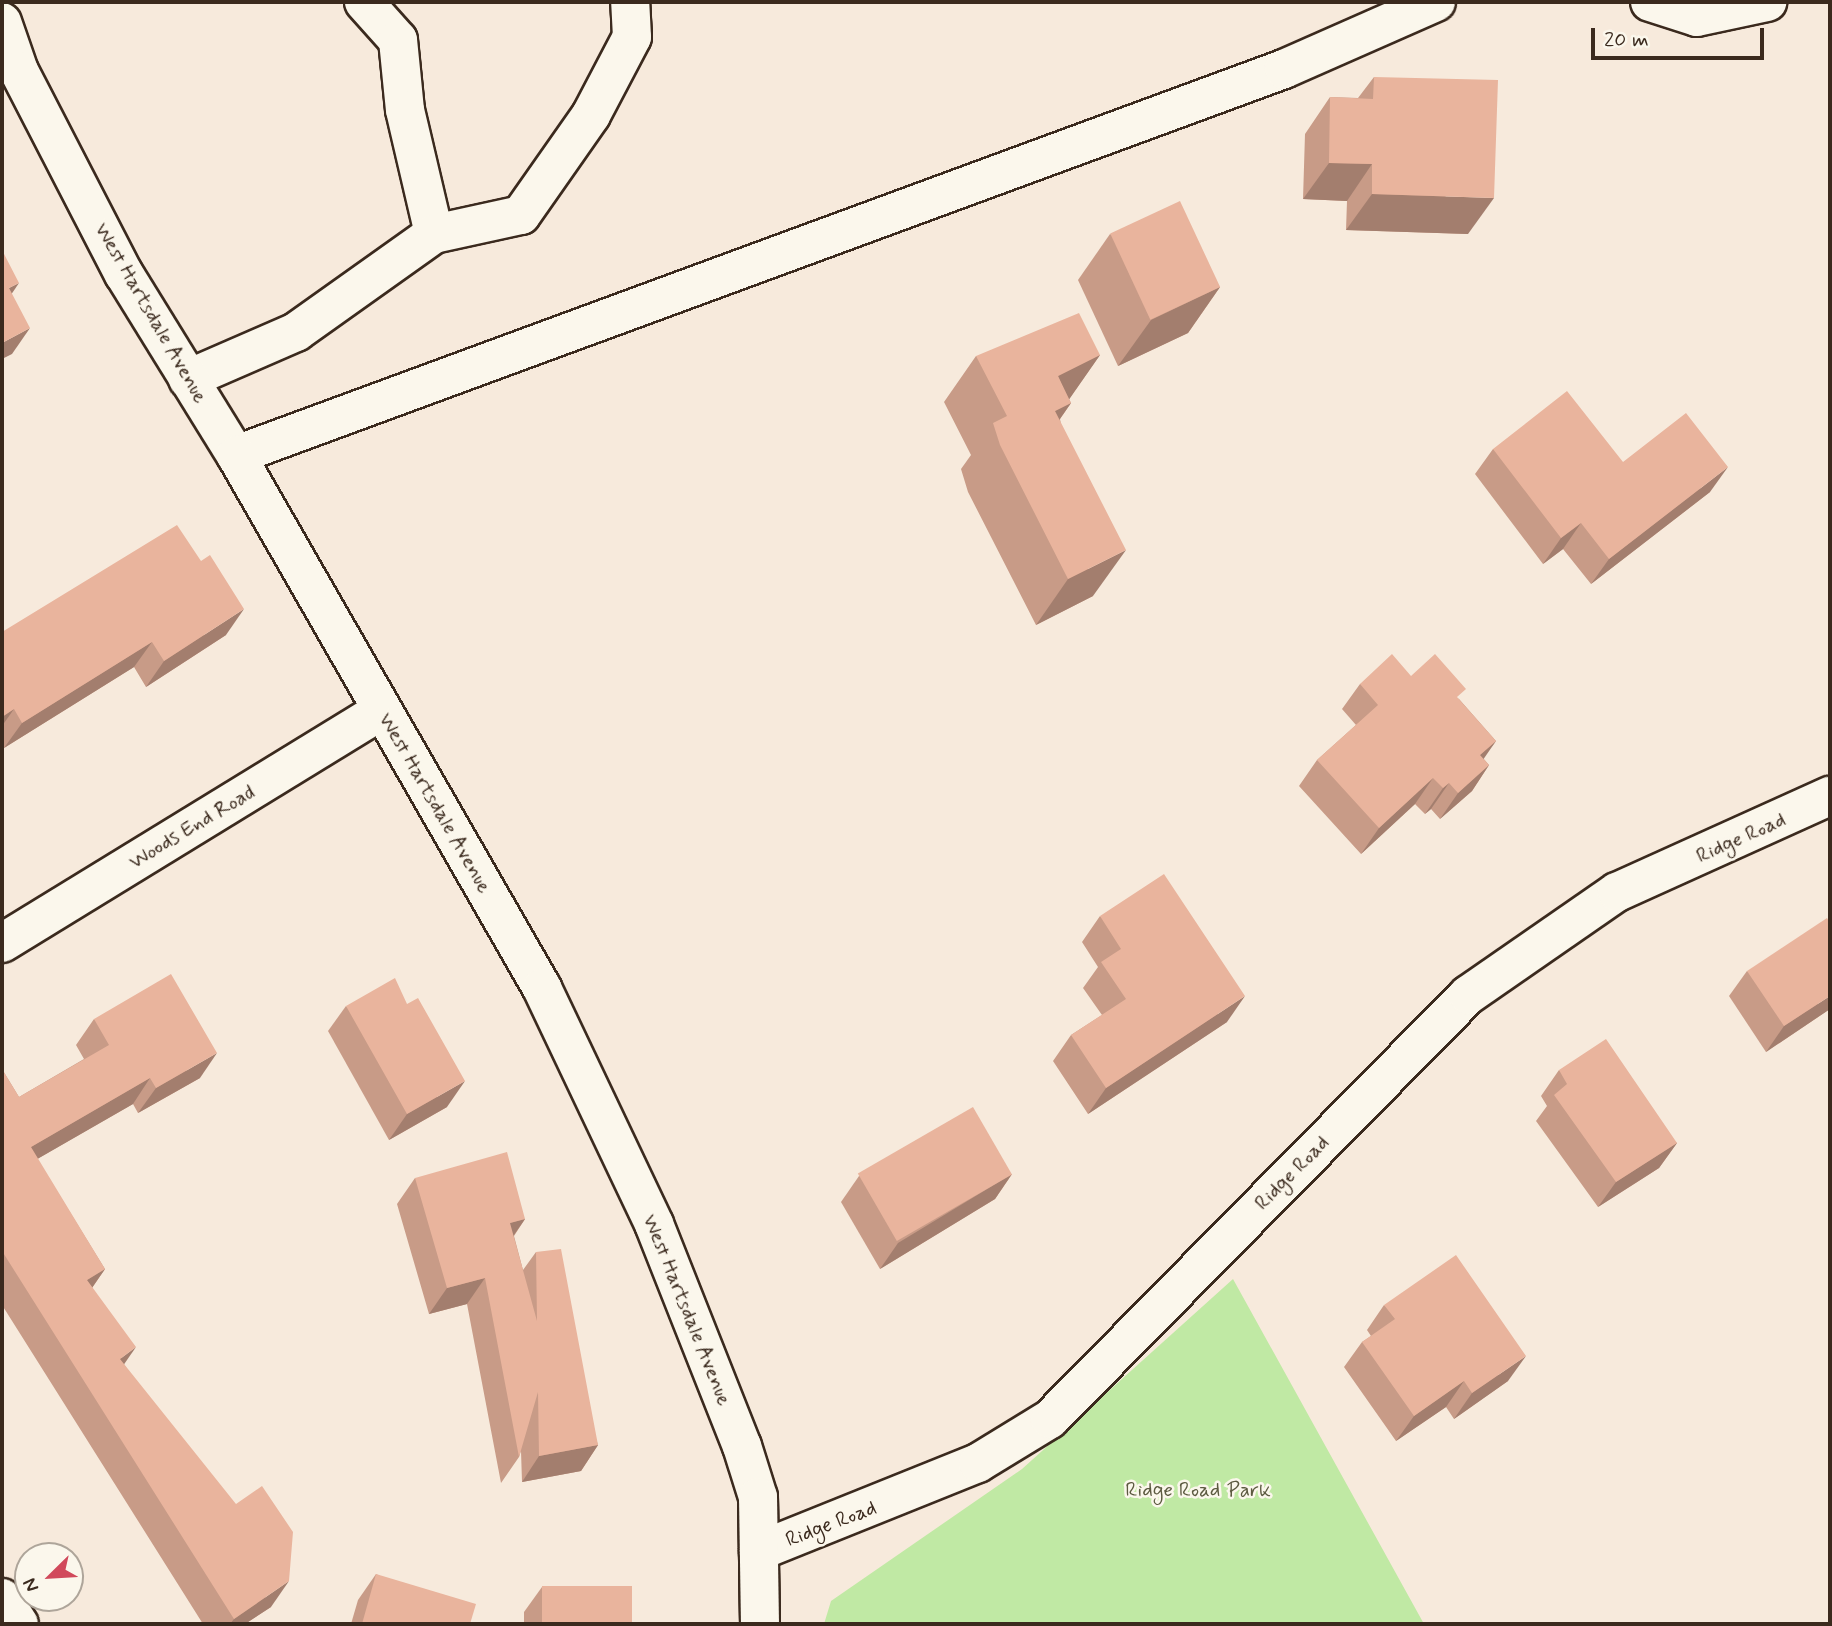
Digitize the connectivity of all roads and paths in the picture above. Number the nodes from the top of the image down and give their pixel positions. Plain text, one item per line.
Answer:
1 (365, 2) edge
2 (630, 2) edge
3 (1436, 2) edge
4 (1650, 2) edge
5 (1767, 2) edge
6 (2, 22) edge
7 (434, 234) junction
8 (188, 379) junction
9 (236, 455) junction
10 (381, 711) junction
11 (1830, 796) edge
12 (2, 943) edge
13 (759, 1551) junction
14 (2, 1598) edge
15 (19, 1624) edge
16 (760, 1624) edge

1 - 7 street
2 - 7 street
3 - 9 street
4 - 5 street
6 - 8 street, West Hartsdale Avenue
7 - 8 street
8 - 9 street, West Hartsdale Avenue
9 - 10 street, West Hartsdale Avenue
10 - 12 street, Woods End Road
10 - 13 street, West Hartsdale Avenue
11 - 13 street, Ridge Road
13 - 16 street, West Hartsdale Avenue
14 - 15 street

